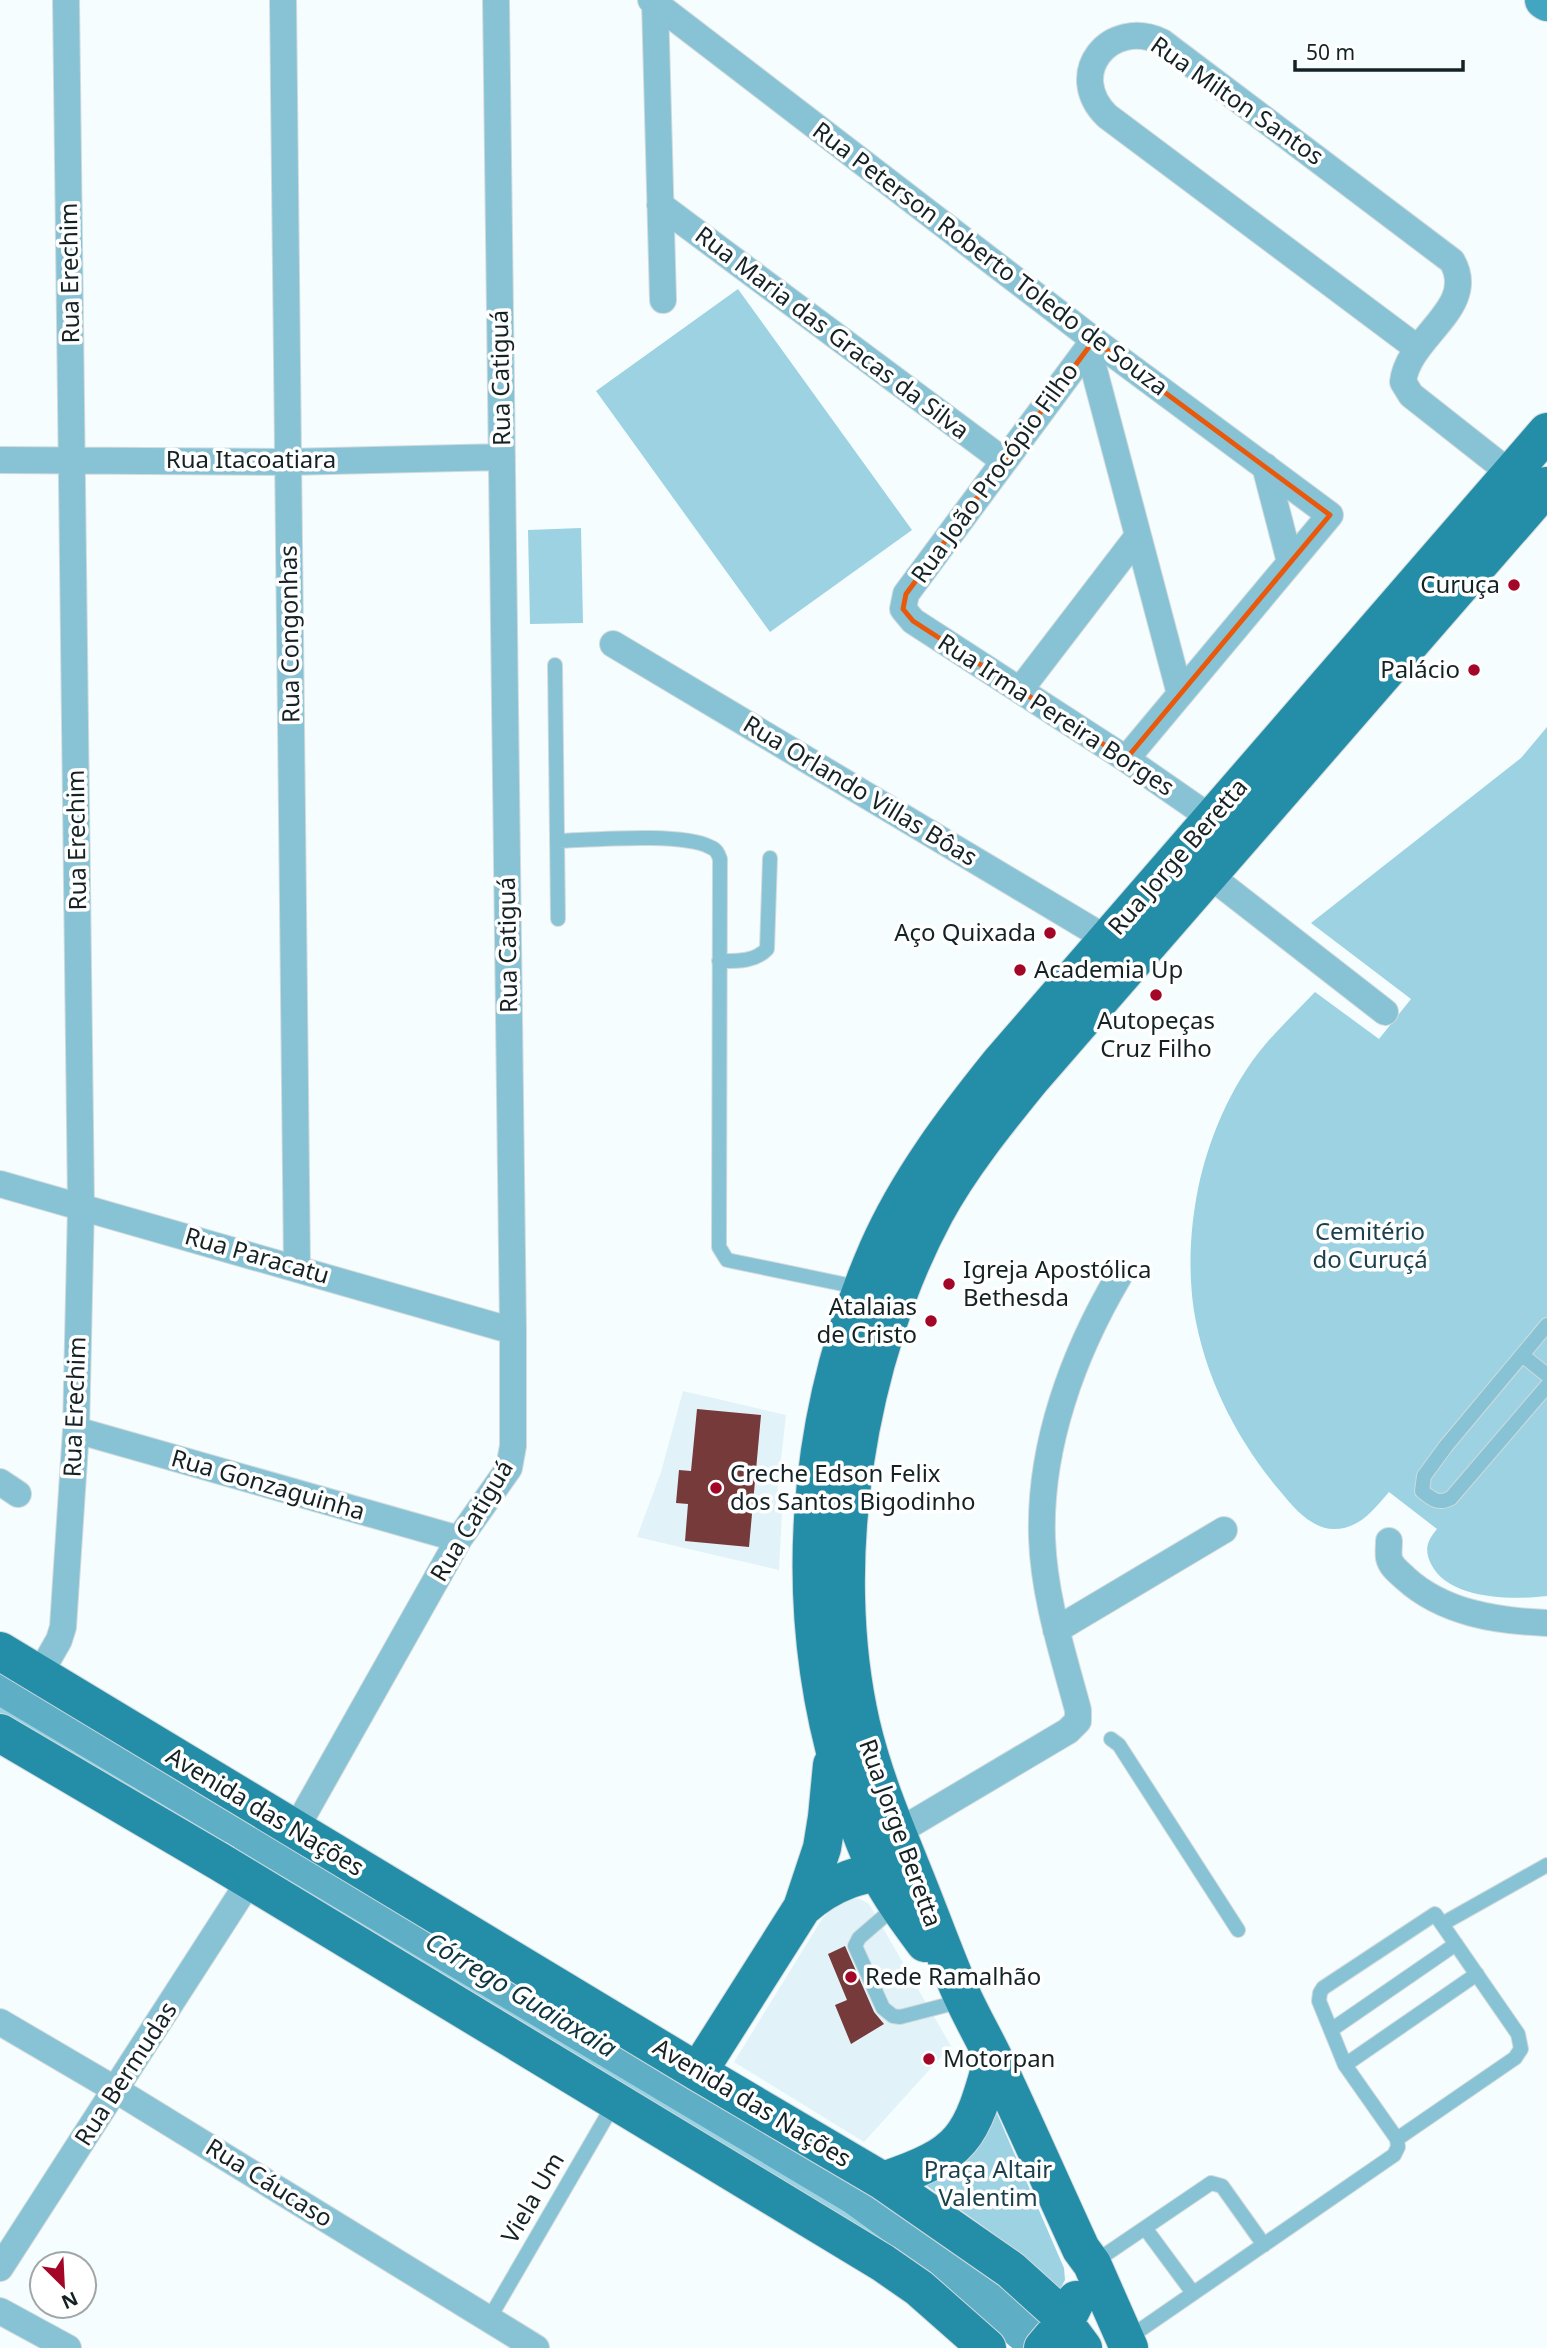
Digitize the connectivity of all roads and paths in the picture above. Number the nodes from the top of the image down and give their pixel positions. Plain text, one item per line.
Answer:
1 (66, 0) edge
2 (283, 0) edge
3 (496, 0) edge
4 (653, 1) edge
5 (660, 205) junction
6 (663, 300) dead end
7 (1091, 344) junction
8 (1417, 348) junction
9 (1547, 432) edge
10 (502, 457) junction
11 (72, 459) junction
12 (0, 460) edge
13 (288, 461) junction
14 (1004, 461) junction
15 (1265, 466) junction
16 (1510, 473) junction
17 (1547, 486) edge
18 (1138, 536) junction
19 (1290, 562) junction
20 (903, 609) joint
21 (613, 644) dead end
22 (555, 665) dead end
23 (1020, 690) junction
24 (1180, 694) junction
25 (1126, 759) junction
26 (1211, 818) junction
27 (557, 841) junction
28 (770, 858) dead end
29 (1209, 875) junction
30 (558, 919) dead end
31 (1107, 939) junction
32 (719, 961) junction
33 (1385, 1012) dead end
34 (0, 1184) edge
35 (81, 1206) junction
36 (297, 1268) junction
37 (1119, 1276) dead end
38 (862, 1287) junction
39 (1547, 1325) edge
40 (513, 1331) junction
41 (1522, 1355) junction
42 (1547, 1375) edge
43 (1547, 1386) edge
44 (76, 1430) junction
45 (1224, 1531) dead end
46 (459, 1539) junction
47 (1389, 1541) dead end
48 (1547, 1623) edge
49 (1056, 1630) junction
50 (0, 1651) edge
51 (39, 1675) junction
52 (0, 1732) edge
53 (1111, 1739) dead end
54 (833, 1747) junction
55 (295, 1830) junction
56 (897, 1833) junction
57 (1547, 1865) edge
58 (250, 1880) junction
59 (888, 1889) junction
60 (802, 1908) junction
61 (1442, 1924) junction
62 (1238, 1930) dead end
63 (1456, 1944) junction
64 (1477, 1974) junction
65 (961, 1993) junction
66 (0, 2022) edge
67 (1331, 2030) junction
68 (993, 2058) junction
69 (1345, 2065) junction
70 (698, 2072) junction
71 (116, 2090) junction
72 (616, 2101) junction
73 (1398, 2139) junction
74 (883, 2181) junction
75 (1145, 2228) junction
76 (1264, 2245) junction
77 (1086, 2257) junction
78 (0, 2268) edge
79 (1193, 2292) junction
80 (0, 2312) edge
81 (489, 2319) junction
82 (1064, 2339) edge
83 (1128, 2344) edge
84 (68, 2348) edge
85 (536, 2348) edge
86 (987, 2348) edge

1 - 11 street, Rua Erechim
2 - 13 street, Rua Congonhas
3 - 10 street, Rua Catiguá
4 - 5 street
4 - 7 street, Rua Peterson Roberto Toledo de Souza
5 - 6 street
5 - 14 street, Rua Maria das Gracas da Silva
7 - 14 street, Rua João Procópio Filho
7 - 15 street, Rua Peterson Roberto Toledo de Souza
7 - 18 street
8 - 8 street, Rua Milton Santos
8 - 16 street, Rua Milton Santos
9 - 16 main road, Rua Jorge Beretta
10 - 13 street, Rua Itacoatiara
10 - 40 street, Rua Catiguá
11 - 12 street, Rua Itacoatiara
11 - 13 street, Rua Itacoatiara
11 - 35 street, Rua Erechim
13 - 36 street, Rua Congonhas
14 - 20 street, Rua João Procópio Filho
15 - 19 street
15 - 19 street, Rua Peterson Roberto Toledo de Souza
16 - 26 main road, Rua Jorge Beretta
17 - 29 main road, Rua Jorge Beretta
18 - 23 street
18 - 24 street
19 - 24 street
20 - 23 street, Rua Irma Pereira Borges
21 - 31 street, Rua Orlando Villas Bôas
22 - 27 lane
23 - 25 street, Rua Irma Pereira Borges
24 - 25 street
25 - 26 street, Rua Irma Pereira Borges
26 - 31 main road, Rua Jorge Beretta
27 - 30 lane
27 - 32 lane
28 - 32 lane
29 - 33 street
29 - 56 main road, Rua Jorge Beretta
31 - 38 main road, Rua Jorge Beretta
32 - 38 lane
34 - 35 street, Rua Paracatu
35 - 36 street, Rua Paracatu
35 - 44 street, Rua Erechim
36 - 40 street, Rua Paracatu
37 - 49 street
38 - 54 main road, Rua Jorge Beretta
39 - 41 lane
40 - 46 street, Rua Catiguá
41 - 42 lane
41 - 43 lane
44 - 46 street, Rua Gonzaguinha
44 - 51 street, Rua Erechim
45 - 49 street
46 - 55 street, Rua Catiguá
47 - 48 street
49 - 56 street
50 - 51 main road, Avenida das Nações
51 - 55 main road, Avenida das Nações
52 - 58 main road
53 - 62 lane
54 - 59 main road, Rua Jorge Beretta
54 - 60 main road
55 - 70 main road, Avenida das Nações
56 - 65 main road, Rua Jorge Beretta
57 - 61 lane
58 - 71 street, Rua Bermudas
58 - 72 main road
59 - 60 main road
59 - 65 main road, Rua Jorge Beretta
59 - 65 lane
60 - 70 main road
61 - 63 lane
61 - 67 lane
63 - 64 lane
63 - 67 lane
64 - 69 lane
64 - 73 lane
65 - 68 main road, Rua Jorge Beretta
66 - 71 street, Rua Cáucaso
67 - 69 lane
68 - 74 main road
68 - 77 main road, Rua Jorge Beretta
69 - 73 lane
70 - 74 main road, Avenida das Nações
71 - 78 street, Rua Bermudas
71 - 81 street, Rua Cáucaso
72 - 81 lane, Viela Um
72 - 86 main road
73 - 76 lane
74 - 82 main road, Avenida das Nações
75 - 76 lane
75 - 77 lane
75 - 79 lane
76 - 79 lane
77 - 82 main road
77 - 83 main road, Rua Jorge Beretta
79 - 83 lane
80 - 84 street
81 - 85 street, Rua Cáucaso

